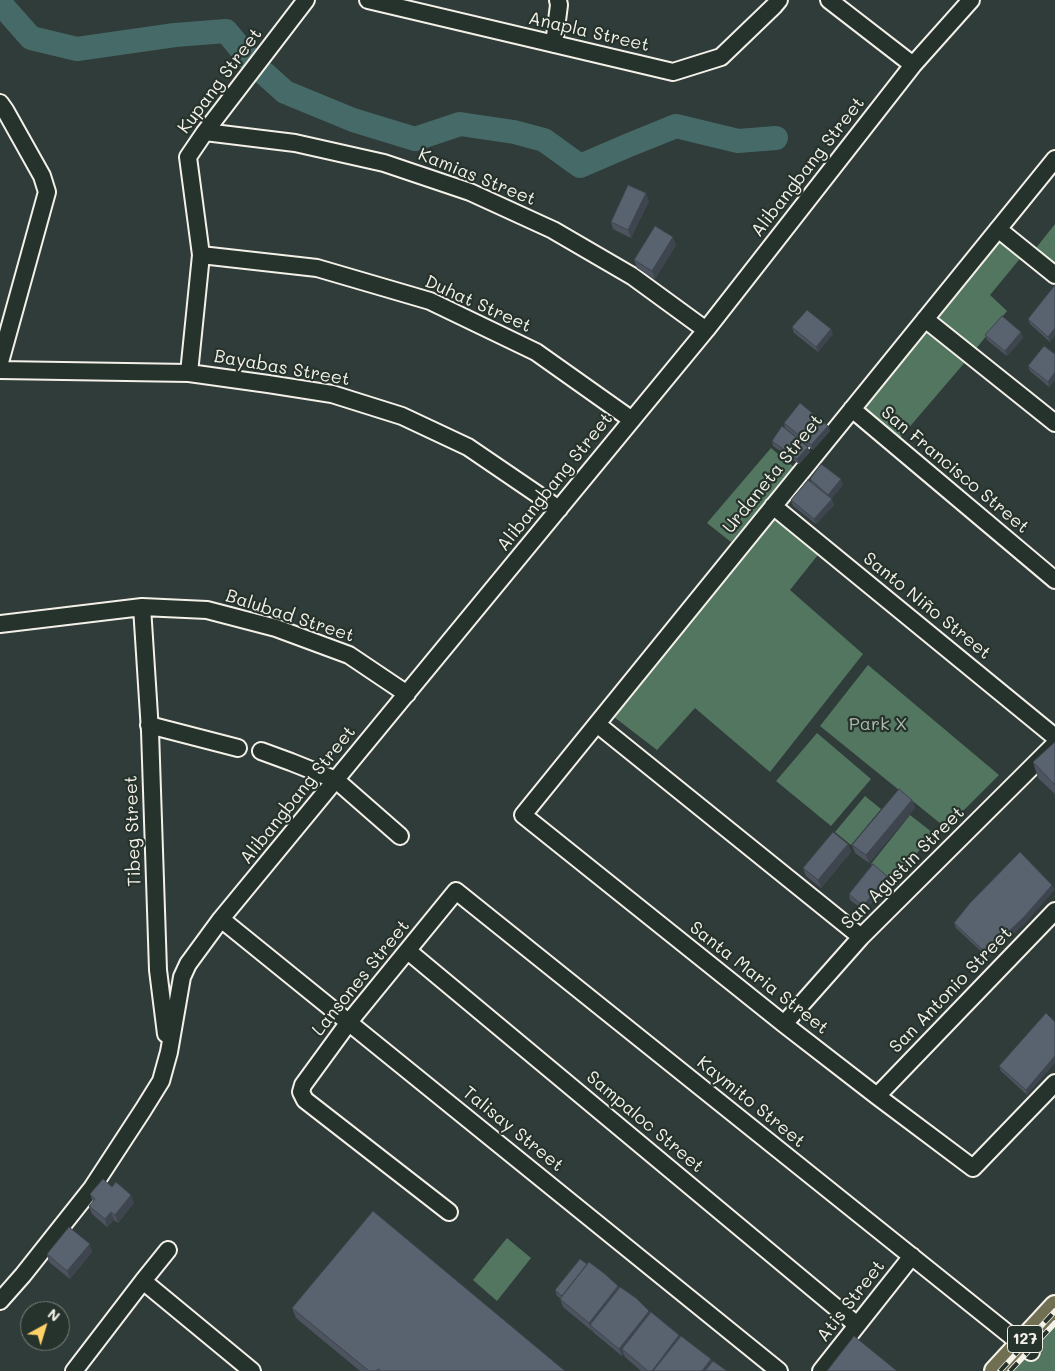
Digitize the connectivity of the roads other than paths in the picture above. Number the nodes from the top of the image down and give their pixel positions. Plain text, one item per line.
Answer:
1 (306, 0) edge
2 (368, 0) edge
3 (558, 0) edge
4 (779, 0) edge
5 (829, 0) edge
6 (971, 0) edge
7 (554, 44) junction
8 (913, 65) junction
9 (0, 103) edge
10 (204, 132) junction
11 (1055, 159) edge
12 (998, 229) junction
13 (200, 255) junction
14 (1055, 275) edge
15 (925, 319) junction
16 (706, 330) junction
17 (0, 362) edge
18 (0, 370) edge
19 (189, 373) junction
20 (852, 409) junction
21 (632, 420) junction
22 (1055, 423) edge
23 (773, 506) junction
24 (559, 509) junction
25 (1055, 580) edge
26 (142, 607) junction
27 (0, 624) edge
28 (407, 694) junction
29 (597, 724) junction
30 (150, 726) junction
31 (1055, 737) edge
32 (1055, 744) edge
33 (238, 748) dead end
34 (260, 752) dead end
35 (336, 780) junction
36 (523, 815) joint
37 (400, 836) dead end
38 (456, 891) joint
39 (1055, 912) edge
40 (221, 919) junction
41 (862, 937) junction
42 (408, 950) junction
43 (349, 1022) junction
44 (784, 1024) junction
45 (169, 1052) junction
46 (1055, 1083) edge
47 (877, 1096) junction
48 (449, 1212) dead end
49 (168, 1250) dead end
50 (912, 1256) junction
51 (143, 1280) junction
52 (0, 1300) edge
53 (1055, 1306) edge
54 (857, 1325) junction
55 (1055, 1325) edge
56 (1026, 1348) junction
57 (81, 1369) edge
58 (252, 1371) edge
59 (779, 1371) edge
60 (821, 1371) edge
61 (995, 1371) edge
62 (1013, 1371) edge

1 - 10 street, Kupang Street
2 - 7 street, Anapla Street
3 - 7 street
4 - 7 street, Anapla Street
5 - 8 street
6 - 8 street, Alibangbang Street
8 - 16 street, Alibangbang Street
9 - 17 street
10 - 13 street, Kupang Street
10 - 16 street, Kamias Street
11 - 12 street, Urdaneta Street
12 - 14 street
12 - 15 street, Urdaneta Street
13 - 19 street, Kupang Street
13 - 21 street, Duhat Street
15 - 20 street, Urdaneta Street
15 - 22 street
16 - 21 street, Alibangbang Street
18 - 19 street, Bayabas Street
19 - 24 street, Bayabas Street
20 - 23 street, Urdaneta Street
20 - 25 street, San Francisco Street
21 - 24 street, Alibangbang Street
23 - 29 street, Urdaneta Street
23 - 31 street, Santo Niño Street
24 - 28 street, Alibangbang Street
26 - 27 street, Balubad Street
26 - 28 street, Balubad Street
26 - 30 street, Tibeg Street
28 - 35 street, Alibangbang Street
29 - 36 street, Urdaneta Street
29 - 41 street
30 - 33 street
30 - 45 street, Tibeg Street
32 - 41 street, San Agustin Street
34 - 35 street
35 - 37 street
35 - 40 street, Alibangbang Street
36 - 44 street, Santa Maria Street
38 - 42 street, Lansones Street
38 - 50 street, Kaymito Street
39 - 47 street, San Antonio Street
40 - 43 street, Talisay Street
40 - 45 street, Alibangbang Street
41 - 44 street, San Agustin Street
42 - 43 street, Lansones Street
42 - 54 street, Sampaloc Street
43 - 48 street, Lansones Street
43 - 59 street, Talisay Street
44 - 47 street, Santa Maria Street
45 - 52 street, Alibangbang Street
46 - 47 street, Santa Maria Street
49 - 51 street
50 - 54 street, Atis Street
50 - 56 street, Kaymito Street
51 - 57 street
51 - 58 street
53 - 56 main road, 127
54 - 60 street, Atis Street
55 - 56 main road, 127
56 - 61 main road, 127
56 - 62 main road, 127

